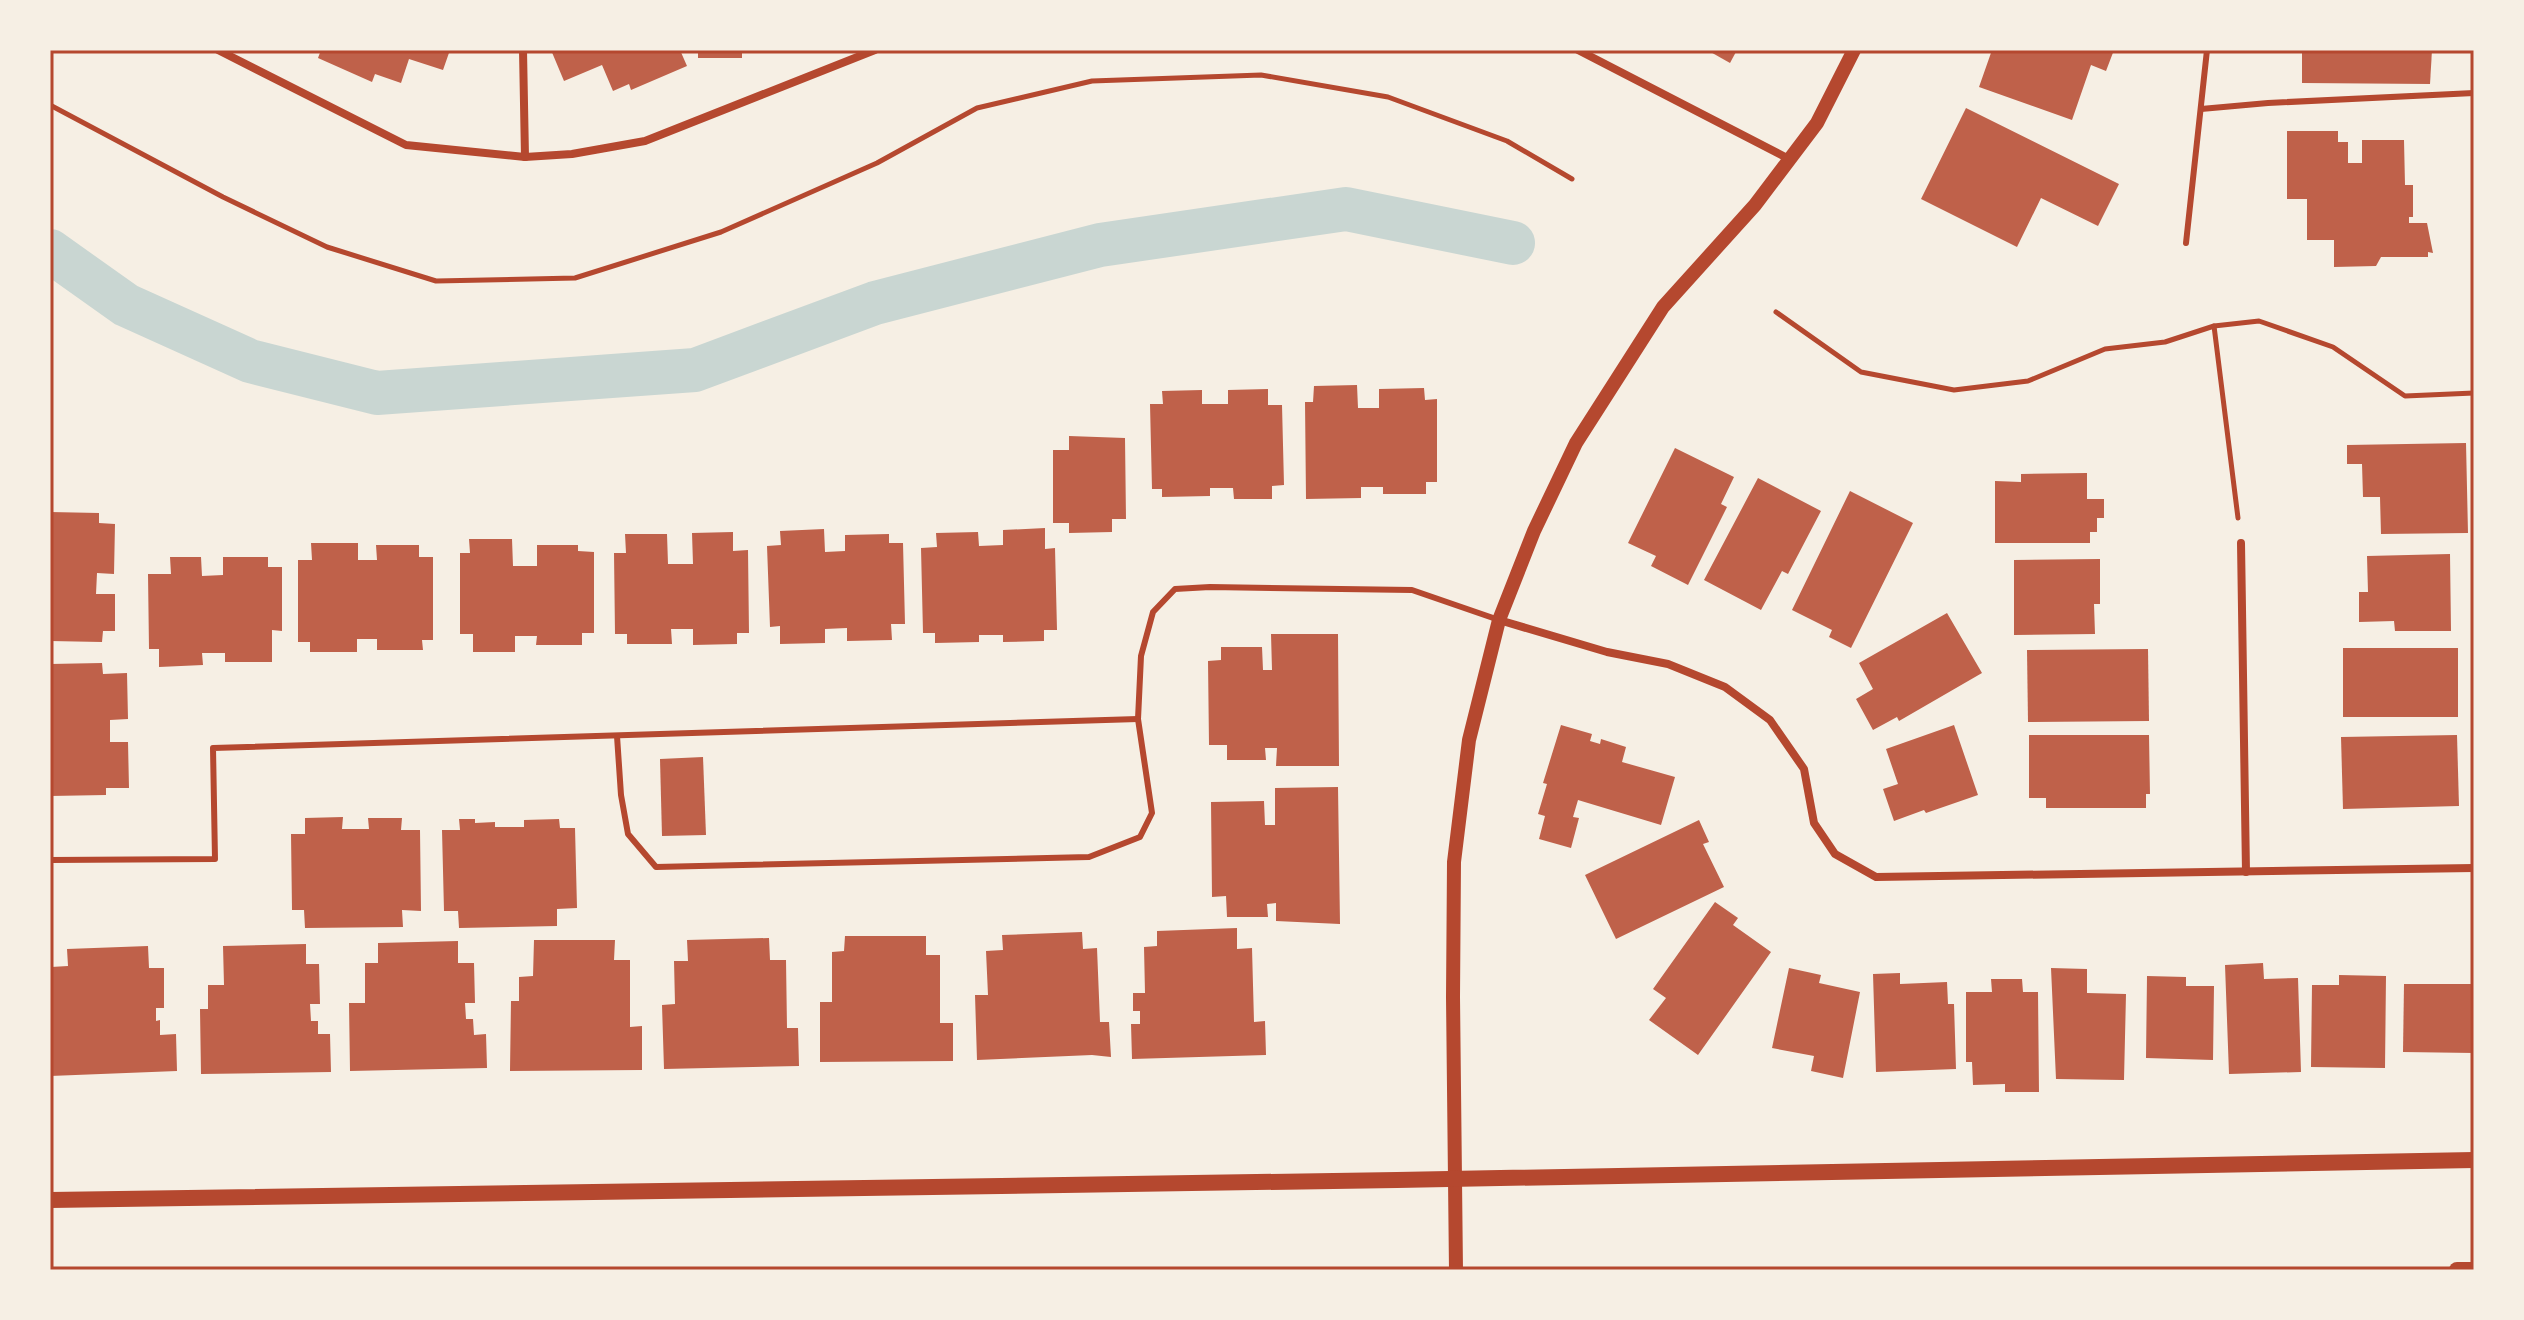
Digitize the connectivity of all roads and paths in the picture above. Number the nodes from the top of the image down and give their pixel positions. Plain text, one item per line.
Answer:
1 (218, 50) edge
2 (523, 50) edge
3 (875, 50) edge
4 (1578, 50) edge
5 (1854, 50) edge
6 (2207, 50) edge
7 (2474, 93) edge
8 (50, 105) edge
9 (2201, 109) junction
10 (525, 157) junction
11 (1789, 159) junction
12 (1572, 179) dead end
13 (2186, 243) dead end
14 (1776, 312) dead end
15 (2214, 326) junction
16 (2474, 393) edge
17 (2241, 543) joint
18 (1499, 620) junction
19 (1138, 719) junction
20 (617, 736) junction
21 (50, 860) edge
22 (2474, 868) edge
23 (2246, 872) junction
24 (2474, 1160) edge
25 (1455, 1179) junction
26 (50, 1200) edge
27 (1456, 1270) edge
28 (2457, 1270) edge
29 (2474, 1270) edge

1 - 10 street
2 - 10 street
3 - 10 street
4 - 11 street
5 - 11 street
6 - 9 lane
7 - 9 lane
8 - 12 path
9 - 13 lane
11 - 18 street
14 - 15 path
15 - 16 path
15 - 17 path
17 - 23 street
18 - 19 lane
18 - 23 street
18 - 25 street
19 - 20 lane
19 - 20 lane
20 - 21 lane
22 - 23 street
24 - 25 main road
25 - 26 main road
25 - 27 street
28 - 29 main road

